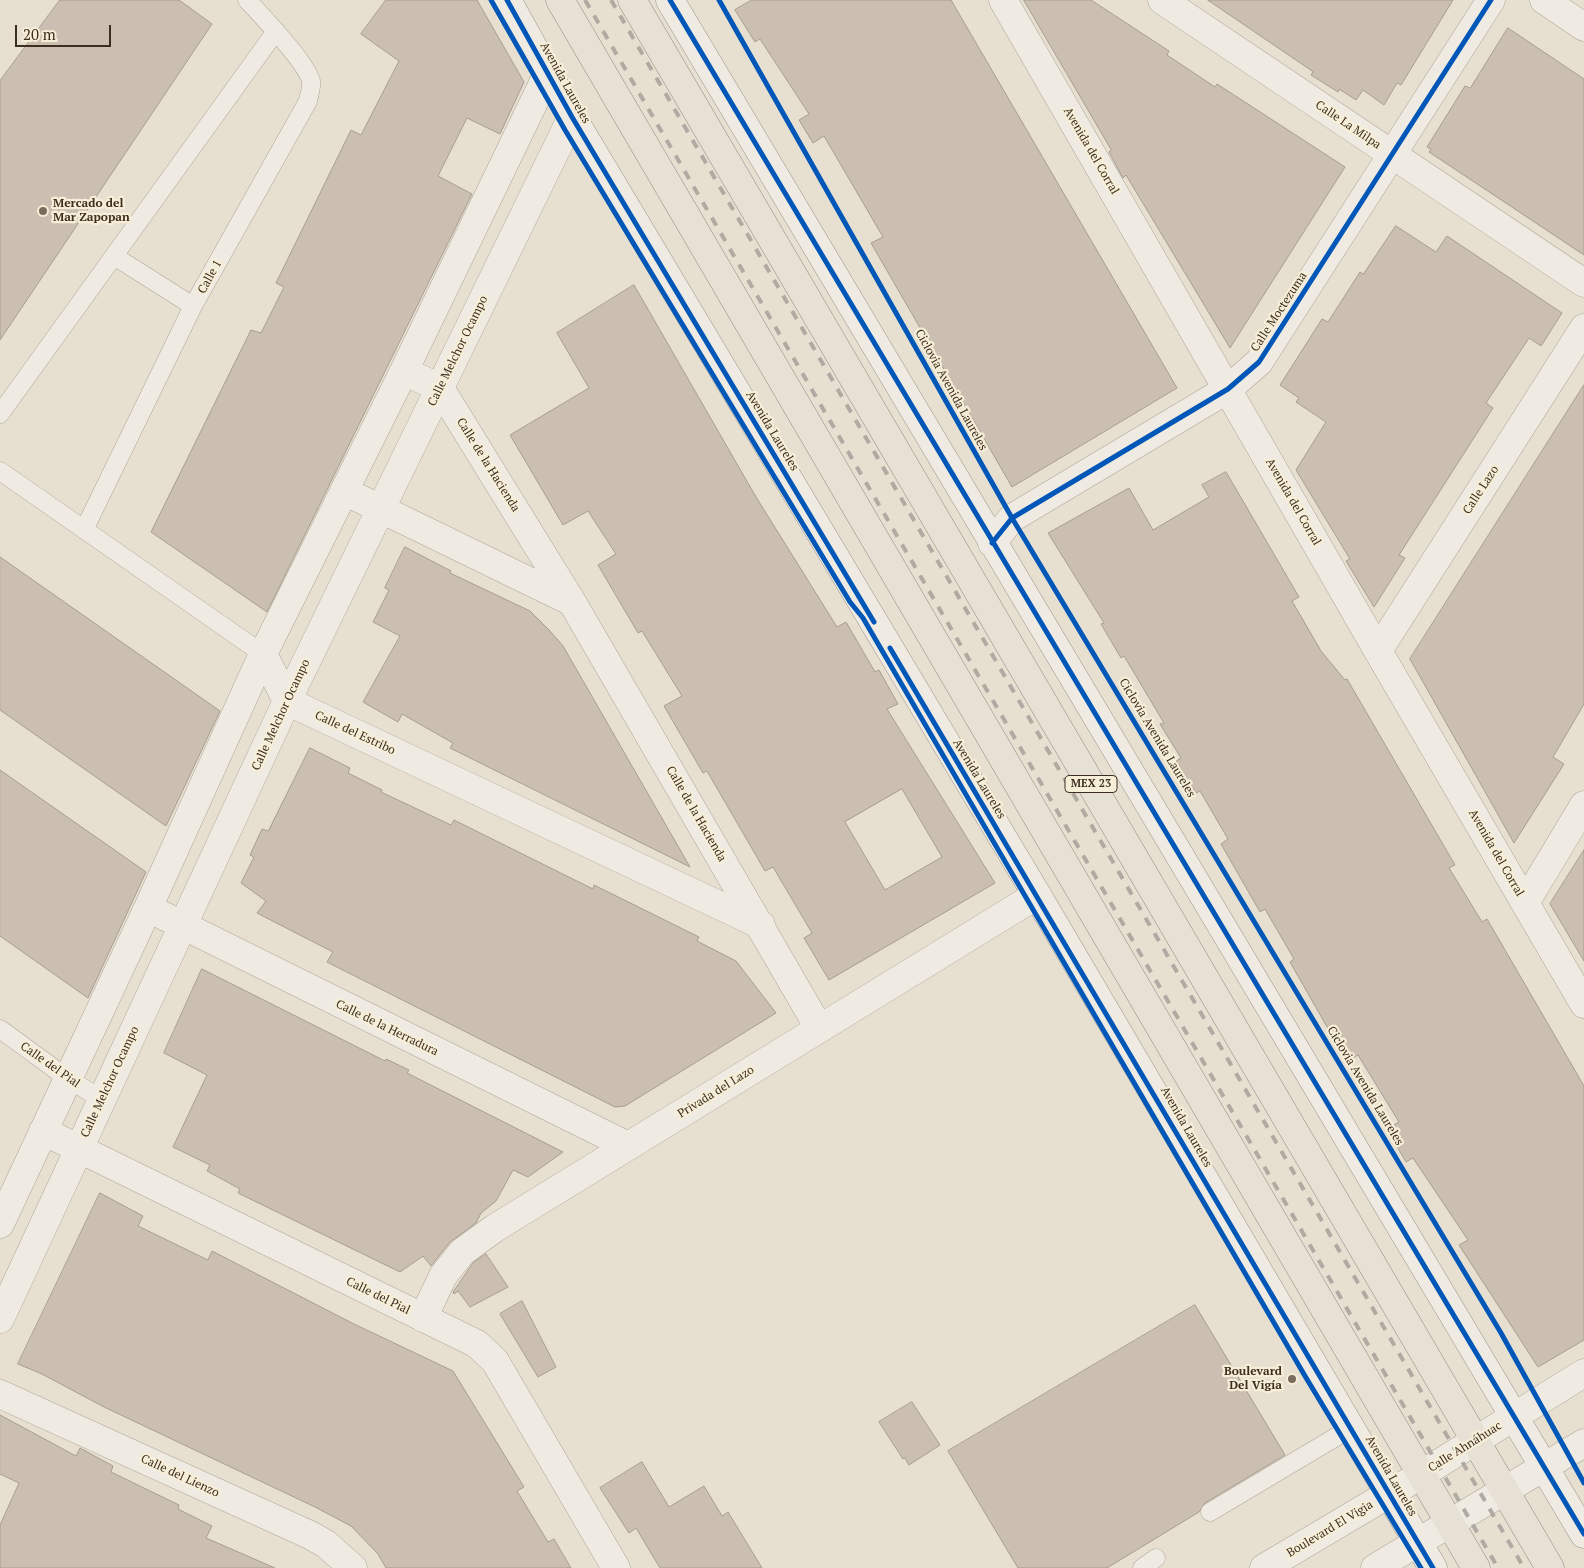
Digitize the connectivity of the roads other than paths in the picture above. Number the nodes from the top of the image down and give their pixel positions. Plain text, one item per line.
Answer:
1 (247, 0) edge
2 (507, 0) edge
3 (560, 0) edge
4 (632, 0) edge
5 (670, 0) edge
6 (1003, 0) edge
7 (1162, 0) edge
8 (1491, 0) edge
9 (1544, 0) edge
10 (1584, 27) edge
11 (276, 31) junction
12 (548, 73) junction
13 (572, 117) junction
14 (1392, 154) junction
15 (114, 256) junction
16 (1584, 284) edge
17 (193, 306) junction
18 (1584, 328) edge
19 (404, 371) junction
20 (440, 388) junction
21 (1228, 388) junction
22 (0, 414) edge
23 (0, 471) edge
24 (344, 491) junction
25 (381, 509) junction
26 (84, 530) junction
27 (992, 543) junction
28 (572, 602) junction
29 (1378, 651) junction
30 (263, 654) junction
31 (287, 701) junction
32 (1584, 806) edge
33 (1037, 895) junction
34 (1525, 903) junction
35 (148, 908) junction
36 (761, 925) junction
37 (183, 927) junction
38 (1584, 1004) edge
39 (819, 1028) junction
40 (0, 1029) edge
41 (67, 1078) junction
42 (101, 1099) junction
43 (43, 1131) junction
44 (628, 1146) junction
45 (80, 1148) junction
46 (0, 1224) edge
47 (423, 1318) junction
48 (0, 1319) edge
49 (1584, 1373) edge
50 (0, 1394) edge
51 (1515, 1416) junction
52 (1351, 1428) junction
53 (1475, 1440) junction
54 (1584, 1443) edge
55 (1545, 1466) junction
56 (1422, 1474) junction
57 (1505, 1491) junction
58 (1390, 1493) junction
59 (1210, 1512) dead end
60 (1450, 1524) junction
61 (1584, 1534) edge
62 (1419, 1543) junction
63 (353, 1568) edge
64 (616, 1568) edge
65 (1264, 1568) edge
66 (1375, 1568) edge
67 (1433, 1568) edge
68 (1476, 1568) edge
69 (1550, 1568) edge

1 - 11 lane, Calle 1
2 - 12 street, Avenida Laureles
3 - 56 main road
4 - 53 main road, MEX 23
5 - 27 street
6 - 21 street, Avenida del Corral
7 - 14 street, Calle La Milpa
8 - 14 street, Calle Moctezuma
9 - 10 street
11 - 15 lane
11 - 17 lane, Calle 1
12 - 13 street, Avenida Laureles
12 - 19 street
13 - 20 street, Calle Melchor Ocampo
13 - 33 street, Avenida Laureles
14 - 16 street, Calle La Milpa
14 - 21 street, Calle Moctezuma
15 - 17 lane
15 - 22 lane
17 - 26 lane, Calle 1
18 - 29 street, Calle Lazo
19 - 20 street
19 - 24 street
20 - 25 street, Calle Melchor Ocampo
20 - 28 street, Calle de la Hacienda
21 - 27 street, Calle Moctezuma
21 - 29 street, Avenida del Corral
23 - 26 lane
24 - 25 street
24 - 30 street
25 - 28 street
25 - 31 street, Calle Melchor Ocampo
26 - 30 lane
27 - 51 street
28 - 36 street, Calle de la Hacienda
29 - 34 street, Avenida del Corral
30 - 31 street
30 - 35 street
31 - 36 street, Calle del Estribo
31 - 37 street, Calle Melchor Ocampo
32 - 34 street
33 - 39 street, Privada del Lazo
33 - 52 street, Avenida Laureles
34 - 38 street, Avenida del Corral
35 - 37 street, Calle de la Herradura
35 - 41 street
36 - 39 street, Calle de la Hacienda
37 - 42 street, Calle Melchor Ocampo
37 - 44 street, Calle de la Herradura
39 - 44 street, Privada del Lazo
40 - 41 lane, Calle del Pial
41 - 42 lane, Calle del Pial
41 - 43 street
42 - 45 street, Calle Melchor Ocampo
43 - 45 street, Calle del Pial
43 - 46 street
44 - 47 street, Privada del Lazo
45 - 47 street, Calle del Pial
45 - 48 street, Calle Melchor Ocampo
47 - 64 street, Calle del Pial
49 - 51 street, Calle Ahnáhuac
50 - 63 street, Calle del Lienzo
51 - 53 street, Calle Ahnáhuac
51 - 55 street
52 - 58 street, Avenida Laureles
52 - 59 lane
53 - 56 street, Calle Ahnáhuac
53 - 57 main road, MEX 23
54 - 55 street
55 - 57 street
55 - 61 street
56 - 58 street, Boulevard El Vigia
56 - 60 main road
57 - 60 street
57 - 69 main road, MEX 23
58 - 62 street, Avenida Laureles
58 - 65 street, Boulevard El Vigia
60 - 62 street
60 - 68 main road
62 - 66 street
62 - 67 street, Avenida Laureles

